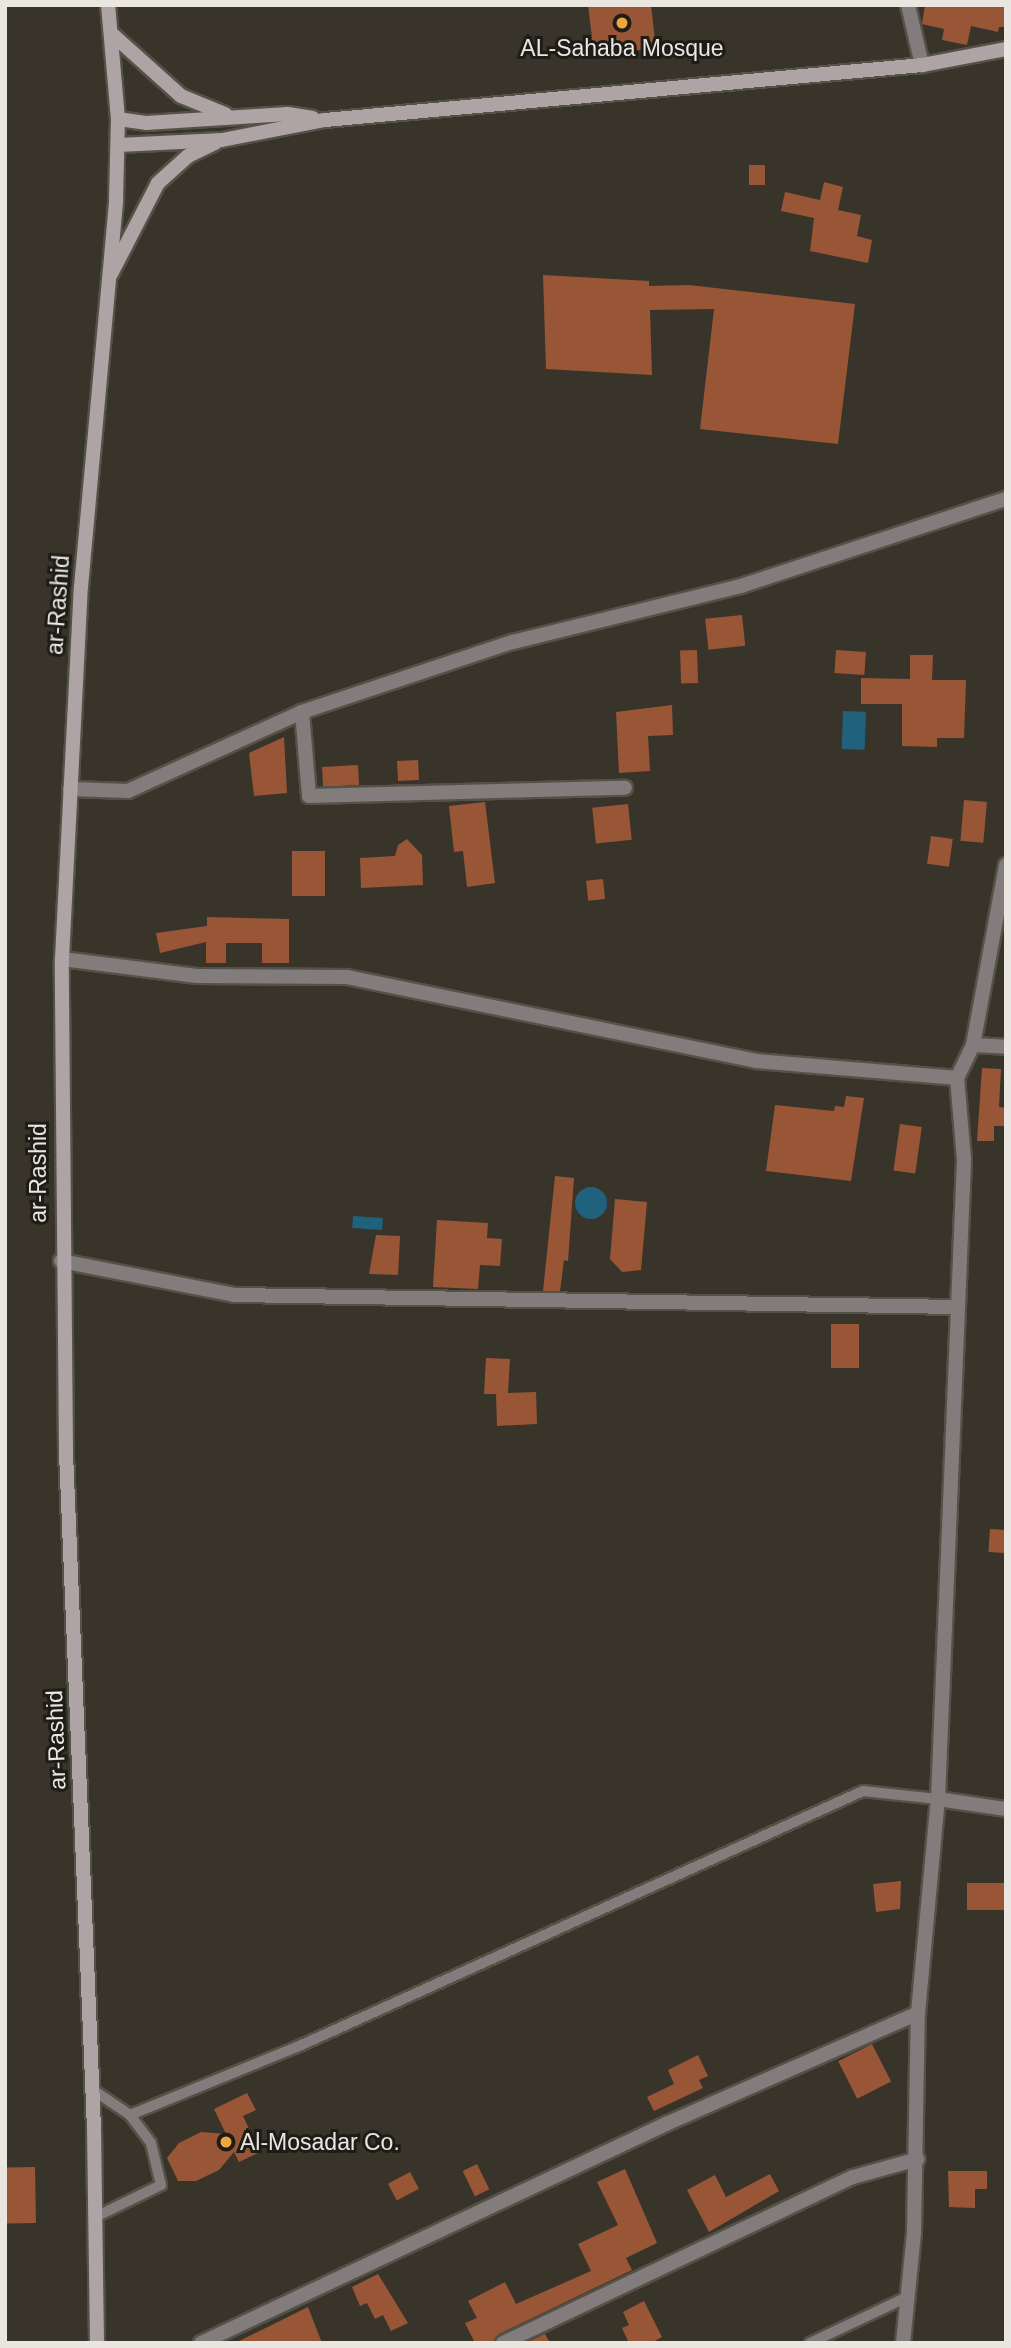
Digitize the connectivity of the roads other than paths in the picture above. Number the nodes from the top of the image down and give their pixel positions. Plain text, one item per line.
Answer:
1 (108, 5) edge
2 (908, 5) edge
3 (113, 34) junction
4 (1006, 49) edge
5 (922, 65) junction
6 (233, 116) junction
7 (118, 119) junction
8 (325, 120) junction
9 (222, 140) junction
10 (118, 145) junction
11 (106, 284) junction
12 (1006, 499) edge
13 (302, 712) junction
14 (625, 788) dead end
15 (69, 789) junction
16 (1006, 865) edge
17 (62, 959) junction
18 (972, 1045) junction
19 (1006, 1047) edge
20 (957, 1078) junction
21 (61, 1261) junction
22 (958, 1307) junction
23 (938, 1799) junction
24 (1006, 1809) edge
25 (918, 2012) junction
26 (93, 2090) junction
27 (130, 2115) junction
28 (918, 2159) junction
29 (95, 2217) junction
30 (905, 2298) junction
31 (97, 2343) edge
32 (201, 2343) edge
33 (503, 2343) edge
34 (810, 2343) edge
35 (903, 2343) edge

1 - 3 main road, ar-Rashid
2 - 5 street
3 - 6 main road
3 - 7 main road, ar-Rashid
4 - 5 main road
5 - 8 main road
6 - 7 main road
6 - 8 main road
7 - 10 main road, ar-Rashid
8 - 9 main road
9 - 10 main road
9 - 11 main road
10 - 11 main road, ar-Rashid
11 - 15 main road, ar-Rashid
12 - 13 street
13 - 14 street
13 - 15 street
15 - 17 main road, ar-Rashid
16 - 18 street
17 - 20 street
17 - 21 main road, ar-Rashid
18 - 19 street
18 - 20 street
20 - 22 street
21 - 22 street
21 - 26 main road, ar-Rashid
22 - 23 street
23 - 24 street
23 - 25 street
23 - 27 lane
25 - 28 street
25 - 32 street
26 - 27 lane
26 - 29 main road, ar-Rashid
27 - 29 lane
28 - 30 street
28 - 33 street
29 - 31 main road, ar-Rashid
30 - 34 lane
30 - 35 street

